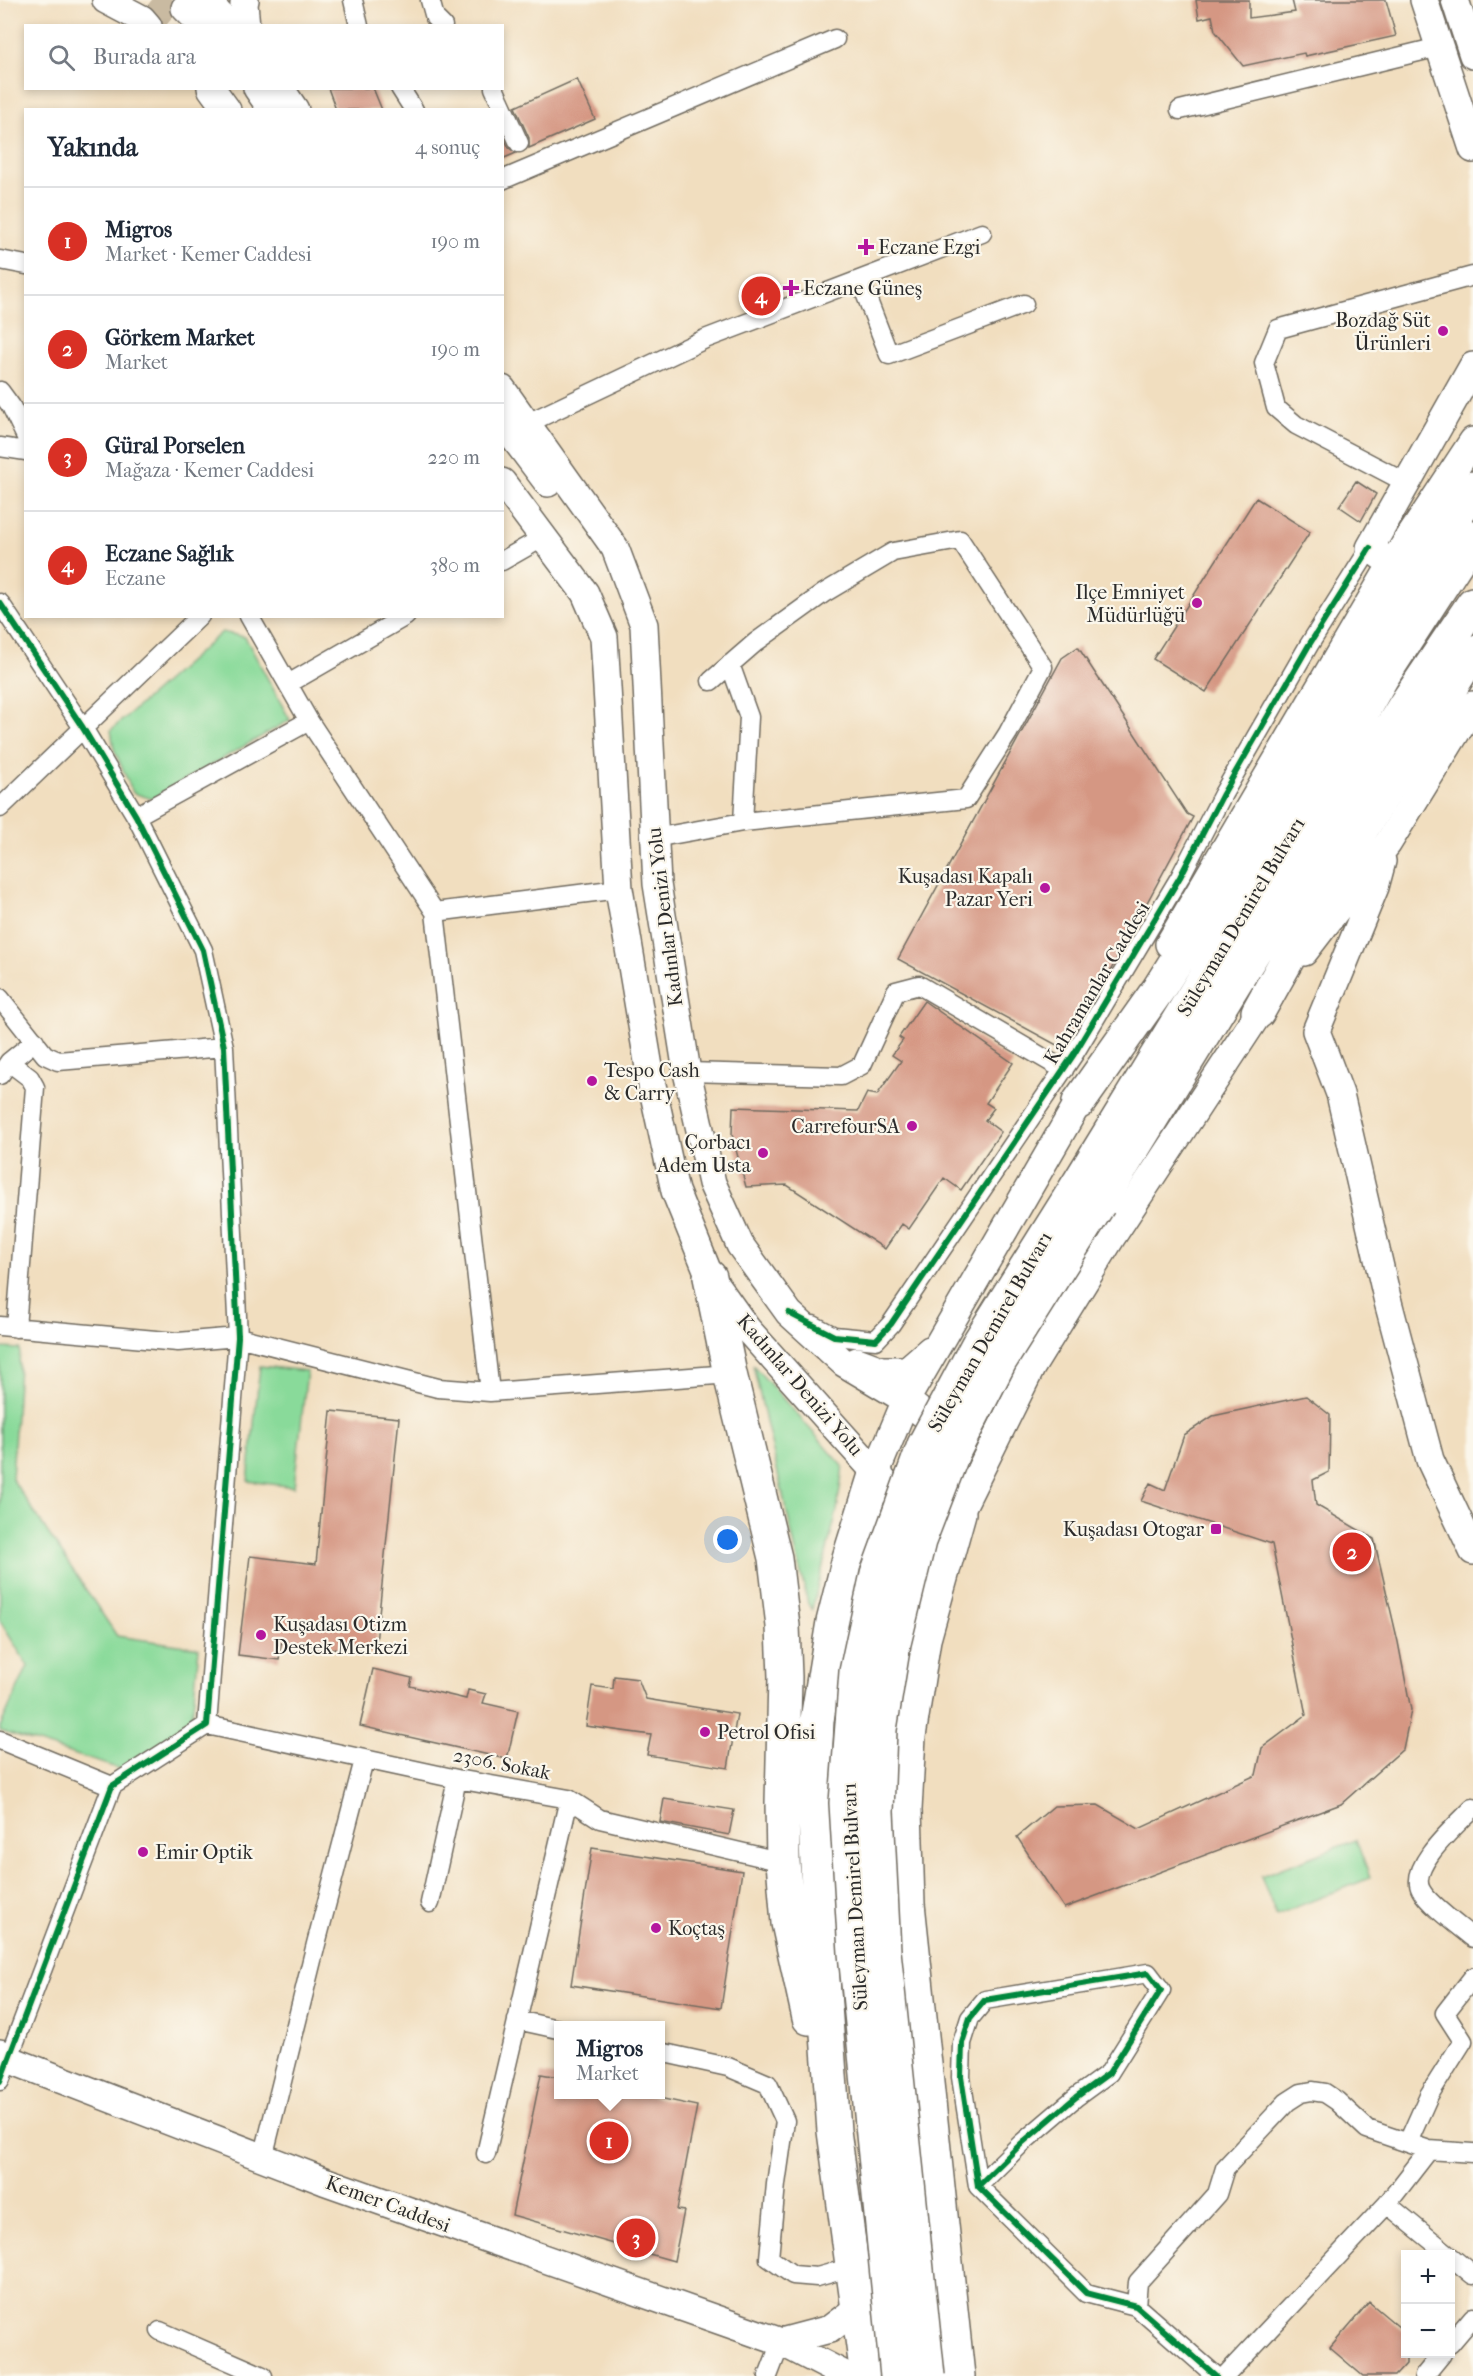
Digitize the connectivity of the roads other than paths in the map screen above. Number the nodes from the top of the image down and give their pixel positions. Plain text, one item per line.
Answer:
1 (106, 0) edge
2 (147, 0) edge
3 (246, 0) edge
4 (352, 0) edge
5 (430, 0) edge
6 (1424, 0) edge
7 (1455, 0) edge
8 (190, 16) edge
9 (146, 24) edge
10 (222, 24) edge
11 (246, 24) edge
12 (358, 24) edge
13 (441, 24) edge
14 (835, 39) dead end
15 (1439, 47) junction
16 (1473, 55) edge
17 (212, 90) edge
18 (240, 90) edge
19 (258, 90) edge
20 (281, 90) edge
21 (401, 90) edge
22 (495, 90) edge
23 (226, 108) edge
24 (253, 108) edge
25 (271, 108) edge
26 (294, 108) edge
27 (413, 108) edge
28 (503, 108) edge
29 (504, 110) edge
30 (1180, 110) dead end
31 (519, 143) dead end
32 (1473, 148) edge
33 (504, 179) edge
34 (982, 233) dead end
35 (0, 260) edge
36 (24, 266) edge
37 (1473, 276) edge
38 (860, 279) junction
39 (1024, 304) dead end
40 (1473, 366) edge
41 (0, 391) edge
42 (504, 394) edge
43 (515, 422) edge
44 (24, 433) edge
45 (1473, 441) edge
46 (0, 447) edge
47 (24, 451) edge
48 (504, 456) edge
49 (1407, 483) junction
50 (504, 485) edge
51 (1473, 488) edge
52 (544, 537) junction
53 (1473, 537) edge
54 (1370, 548) junction
55 (504, 560) edge
56 (1392, 564) junction
57 (0, 603) edge
58 (1473, 604) edge
59 (198, 618) edge
60 (250, 618) edge
61 (403, 618) edge
62 (604, 637) junction
63 (1473, 652) edge
64 (730, 664) junction
65 (711, 681) dead end
66 (288, 684) junction
67 (1473, 705) edge
68 (309, 721) junction
69 (83, 728) junction
70 (0, 808) edge
71 (136, 816) junction
72 (743, 822) junction
73 (654, 838) junction
74 (1388, 843) junction
75 (657, 884) junction
76 (618, 889) junction
77 (435, 912) junction
78 (0, 998) edge
79 (1258, 1012) junction
80 (35, 1041) junction
81 (224, 1047) junction
82 (4, 1068) edge
83 (1064, 1070) junction
84 (687, 1072) junction
85 (1079, 1102) junction
86 (1088, 1195) junction
87 (710, 1277) junction
88 (789, 1313) junction
89 (8, 1327) edge
90 (238, 1337) junction
91 (940, 1342) junction
92 (831, 1351) junction
93 (730, 1374) junction
94 (490, 1392) junction
95 (906, 1400) junction
96 (987, 1456) junction
97 (876, 1472) junction
98 (959, 1512) junction
99 (1473, 1551) edge
100 (833, 1622) junction
101 (924, 1639) junction
102 (207, 1725) junction
103 (0, 1740) edge
104 (364, 1760) junction
105 (457, 1779) junction
106 (112, 1786) junction
107 (569, 1800) junction
108 (1473, 1808) edge
109 (783, 1862) junction
110 (430, 1903) dead end
111 (1473, 1938) edge
112 (1473, 1977) edge
113 (517, 2020) junction
114 (554, 2028) edge
115 (665, 2053) edge
116 (3, 2064) edge
117 (834, 2131) junction
118 (1408, 2142) junction
119 (1429, 2150) junction
120 (1473, 2153) edge
121 (486, 2154) dead end
122 (263, 2158) junction
123 (978, 2186) junction
124 (1387, 2204) junction
125 (1443, 2250) edge
126 (1455, 2260) edge
127 (853, 2267) junction
128 (1473, 2275) edge
129 (1136, 2306) junction
130 (859, 2307) junction
131 (1473, 2317) edge
132 (160, 2331) dead end
133 (1455, 2338) edge
134 (781, 2342) junction
135 (1439, 2358) edge
136 (263, 2376) edge
137 (768, 2376) edge
138 (848, 2376) edge
139 (867, 2376) edge
140 (897, 2376) edge
141 (928, 2376) edge
142 (958, 2376) edge
143 (1216, 2376) edge
144 (1225, 2376) edge
145 (1424, 2376) edge

1 - 2 main road
1 - 9 main road
3 - 11 main road
4 - 12 street
5 - 13 street
6 - 15 main road
7 - 16 main road
8 - 10 main road
14 - 33 street
15 - 30 street
15 - 32 main road
17 - 23 main road
18 - 24 main road
19 - 25 main road
20 - 26 main road
21 - 27 street
22 - 28 street
29 - 31 street
34 - 38 street
35 - 36 street
37 - 49 street
38 - 39 street
38 - 43 street
40 - 49 main road, Kahramanlar Caddesi
41 - 44 street
42 - 43 main road, Kadınlar Denizi Yolu
43 - 73 main road, Kadınlar Denizi Yolu
45 - 56 main road
46 - 47 street
48 - 62 main road
49 - 54 main road, Kahramanlar Caddesi
50 - 52 main road, Kadınlar Denizi Yolu
51 - 85 highway
52 - 55 street
52 - 62 main road, Kadınlar Denizi Yolu
53 - 86 highway, Süleyman Demirel Bulvarı
54 - 56 main road
54 - 83 street, Kahramanlar Caddesi
56 - 85 main road
57 - 69 street
58 - 86 highway, Süleyman Demirel Bulvarı
59 - 69 street
60 - 66 street
61 - 66 street
62 - 76 main road, Kadınlar Denizi Yolu
63 - 79 highway
64 - 65 street
64 - 72 street
64 - 72 street
66 - 68 street
67 - 74 main road
68 - 71 street
68 - 77 street
69 - 70 street
69 - 71 street
71 - 81 street
72 - 73 street
73 - 75 main road, Kadınlar Denizi Yolu
74 - 79 main road
74 - 99 main road
75 - 76 main road
75 - 84 main road, Kadınlar Denizi Yolu
76 - 77 street
76 - 87 main road, Kadınlar Denizi Yolu
77 - 94 street
78 - 80 street
79 - 96 main road
80 - 81 street
80 - 82 street
81 - 90 street
82 - 89 street
83 - 84 street
83 - 88 street, Kahramanlar Caddesi
84 - 88 main road, Kadınlar Denizi Yolu
85 - 91 main road
86 - 140 highway, Süleyman Demirel Bulvarı, bridge
86 - 141 highway, Süleyman Demirel Bulvarı, bridge
87 - 93 highway
87 - 97 main road, Kadınlar Denizi Yolu
88 - 92 main road, Kadınlar Denizi Yolu
89 - 90 street
90 - 94 street
90 - 102 street
91 - 92 main road
91 - 95 main road
92 - 95 main road, Kadınlar Denizi Yolu
93 - 94 street
93 - 109 highway
95 - 96 main road, Kadınlar Denizi Yolu
95 - 97 main road
96 - 98 main road
97 - 98 main road, Kadınlar Denizi Yolu
97 - 100 highway
98 - 101 highway
100 - 101 highway
100 - 117 highway
101 - 142 highway
102 - 104 street, 2306. Sokak
102 - 106 street
103 - 106 street
104 - 105 street, 2306. Sokak
104 - 122 street
105 - 107 street, 2306. Sokak
105 - 110 street
106 - 116 street
107 - 109 street, 2306. Sokak
107 - 113 street
108 - 111 street
109 - 117 highway
112 - 118 street
113 - 114 street
113 - 121 street
115 - 127 street
116 - 122 main road, Kemer Caddesi
117 - 127 highway
118 - 119 street
118 - 129 street
119 - 120 street
119 - 124 street
122 - 134 main road, Kemer Caddesi
123 - 123 street
123 - 129 street
124 - 125 street
124 - 144 street
126 - 128 street
127 - 130 highway
129 - 143 street
130 - 134 main road
130 - 139 highway
131 - 133 street
132 - 136 street
134 - 137 street
134 - 138 main road, Kemer Caddesi
135 - 145 street

